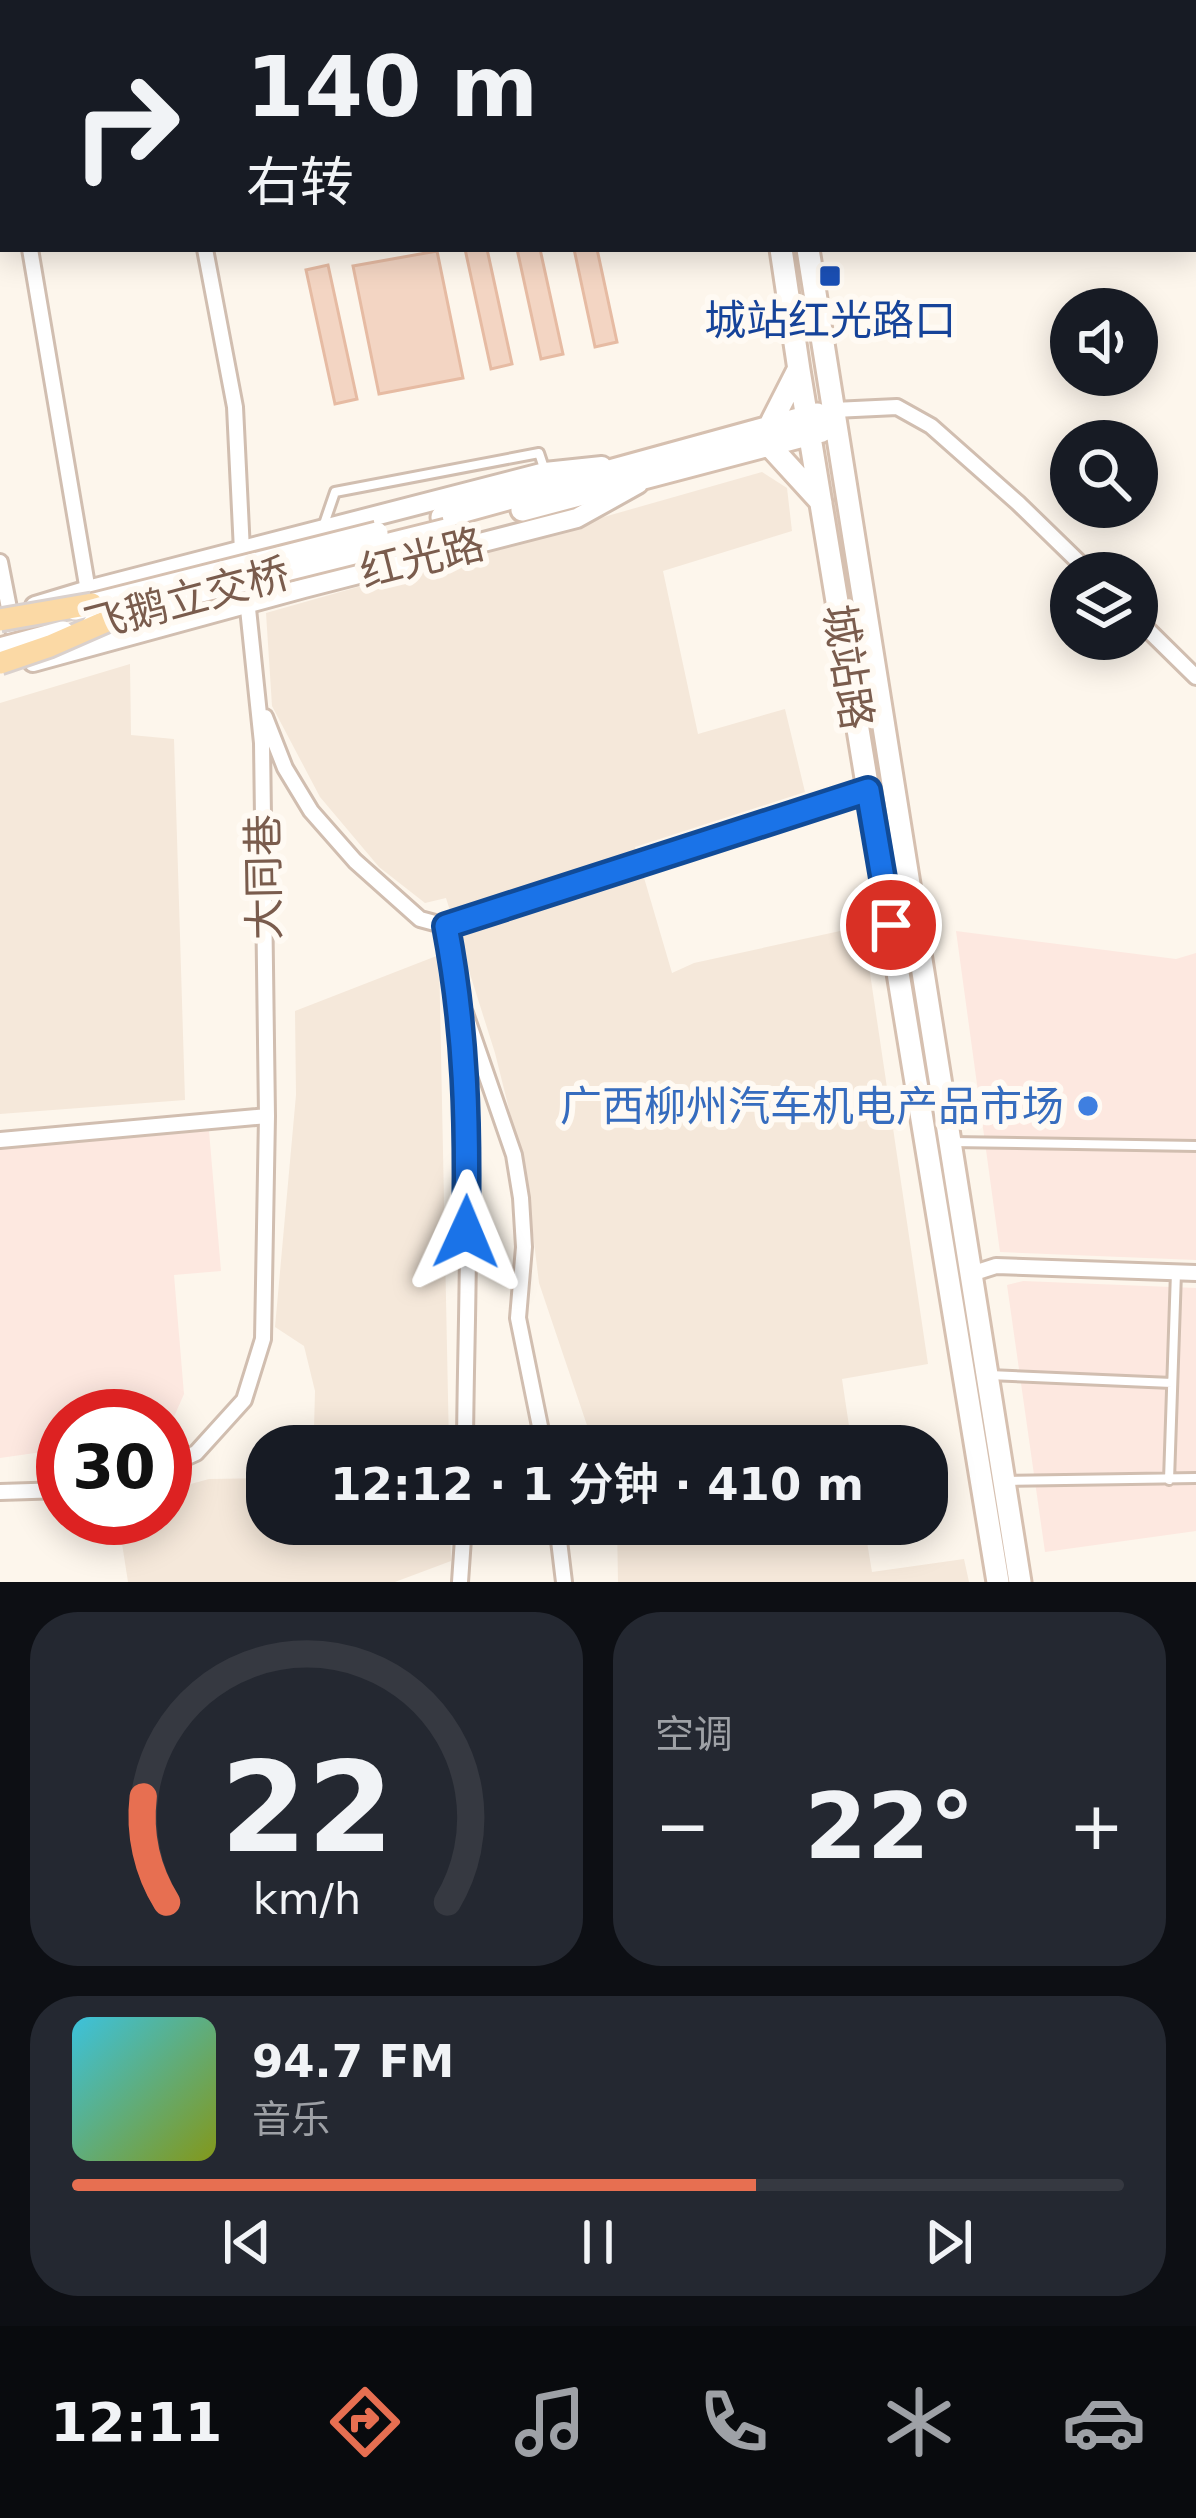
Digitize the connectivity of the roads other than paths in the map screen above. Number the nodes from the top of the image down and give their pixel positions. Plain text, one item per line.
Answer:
1 (31, 252) edge
2 (206, 252) edge
3 (781, 252) edge
4 (808, 252) edge
5 (799, 370) junction
6 (835, 419) junction
7 (808, 426) junction
8 (769, 436) junction
9 (651, 468) junction
10 (545, 472) junction
11 (821, 502) junction
12 (322, 530) junction
13 (242, 551) junction
14 (1068, 552) edge
15 (0, 562) edge
16 (246, 603) junction
17 (95, 605) junction
18 (3, 620) edge
19 (1158, 639) edge
20 (96, 643) junction
21 (0, 650) edge
22 (7, 667) edge
23 (1196, 676) edge
24 (256, 695) junction
25 (868, 790) junction
26 (446, 926) junction
27 (458, 991) junction
28 (267, 1116) junction
29 (0, 1141) edge
30 (950, 1142) junction
31 (1196, 1146) edge
32 (1176, 1272) junction
33 (1196, 1273) edge
34 (971, 1274) junction
35 (988, 1375) junction
36 (1172, 1383) junction
37 (465, 1425) edge
38 (540, 1425) edge
39 (192, 1455) edge
40 (1196, 1478) edge
41 (1169, 1480) junction
42 (1004, 1481) junction
43 (36, 1491) edge
44 (0, 1492) edge
45 (463, 1545) edge
46 (560, 1545) edge
47 (460, 1582) edge
48 (564, 1582) edge
49 (998, 1582) edge
50 (1020, 1582) edge

1 - 17 street
2 - 13 street, 大同巷
3 - 5 main road, 城站路
4 - 6 main road, 城站路
5 - 7 main road, 城站路
5 - 8 main road
6 - 7 main road, 红光路
6 - 14 street
6 - 30 main road, 城站路
7 - 8 main road, 红光路
7 - 11 main road, 城站路
8 - 9 main road, 红光路
8 - 11 main road
9 - 10 street, 红光路
9 - 16 street, 红光路
9 - 17 main road, 飞鹅立交桥, bridge
10 - 12 street, 红光路
10 - 12 lane
11 - 25 main road, 城站路
12 - 13 street, 红光路
13 - 16 street, 大同巷
13 - 17 street, 红光路
15 - 18 street
16 - 20 street, 红光路
16 - 24 street, 大同巷
17 - 18 main road, bridge
17 - 20 street
17 - 21 main road, 飞鹅立交桥, bridge
17 - 22 main road, bridge
18 - 22 street
19 - 23 street
20 - 22 street, 红光路
24 - 26 street
24 - 28 street, 大同巷
25 - 26 street
25 - 49 main road, 城站路
26 - 27 street
27 - 37 street
27 - 38 street
28 - 29 street
28 - 39 street, 大同巷
30 - 31 lane
30 - 34 main road, 城站路
32 - 33 street
32 - 34 street
32 - 36 lane
34 - 35 main road, 城站路
35 - 36 lane
35 - 42 main road, 城站路
36 - 41 lane
40 - 41 lane
41 - 42 lane
42 - 50 main road, 城站路
43 - 44 street
45 - 47 street
46 - 48 street

